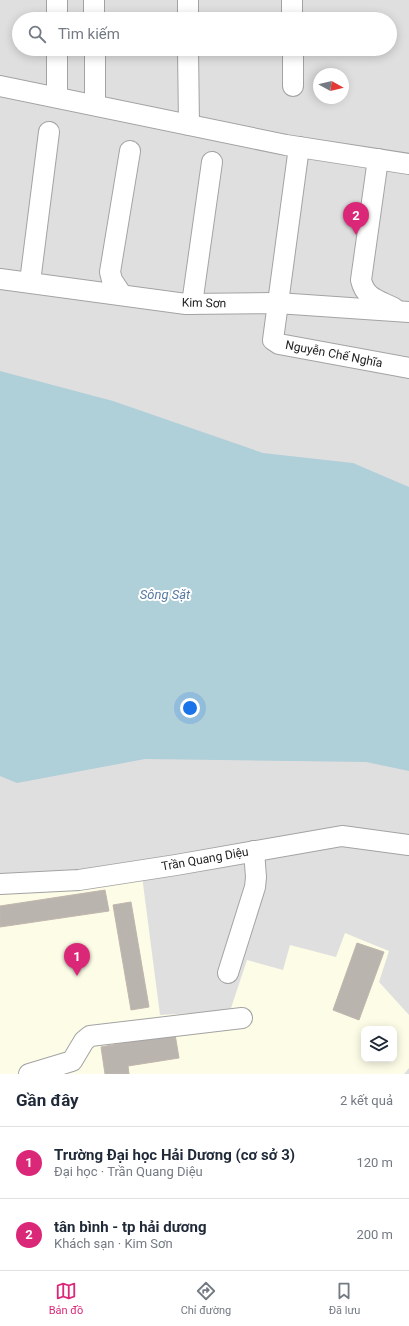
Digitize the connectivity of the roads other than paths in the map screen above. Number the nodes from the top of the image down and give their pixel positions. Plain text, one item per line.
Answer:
1 (57, 0) edge
2 (94, 0) edge
3 (188, 0) edge
4 (292, 0) edge
5 (57, 12) edge
6 (94, 12) edge
7 (188, 12) edge
8 (292, 12) edge
9 (57, 56) edge
10 (94, 56) edge
11 (188, 56) edge
12 (293, 56) edge
13 (0, 86) edge
14 (294, 86) dead end
15 (57, 97) junction
16 (95, 105) junction
17 (189, 125) junction
18 (49, 132) dead end
19 (299, 147) junction
20 (130, 151) dead end
21 (378, 159) junction
22 (212, 162) dead end
23 (409, 164) edge
24 (0, 279) edge
25 (30, 282) junction
26 (122, 295) junction
27 (277, 303) junction
28 (192, 304) junction
29 (404, 312) edge
30 (409, 368) edge
31 (409, 845) edge
32 (254, 851) junction
33 (0, 884) edge
34 (228, 973) dead end
35 (242, 1018) dead end
36 (29, 1074) edge

1 - 5 street
2 - 6 street
3 - 7 street
4 - 8 street
9 - 15 street
10 - 16 street
11 - 17 street
12 - 14 street
13 - 15 street
15 - 16 street
16 - 17 street
17 - 19 street
18 - 25 street
19 - 21 street
19 - 27 street
20 - 26 street
21 - 23 street
21 - 29 street
22 - 28 street
24 - 25 street, Kim Sơn
25 - 26 street, Kim Sơn
26 - 28 street, Kim Sơn
27 - 28 street, Kim Sơn
27 - 29 street, Kim Sơn
27 - 30 street, Nguyễn Chế Nghĩa
31 - 32 street, Trần Quang Diệu
32 - 33 street, Trần Quang Diệu
32 - 34 street
35 - 36 street

